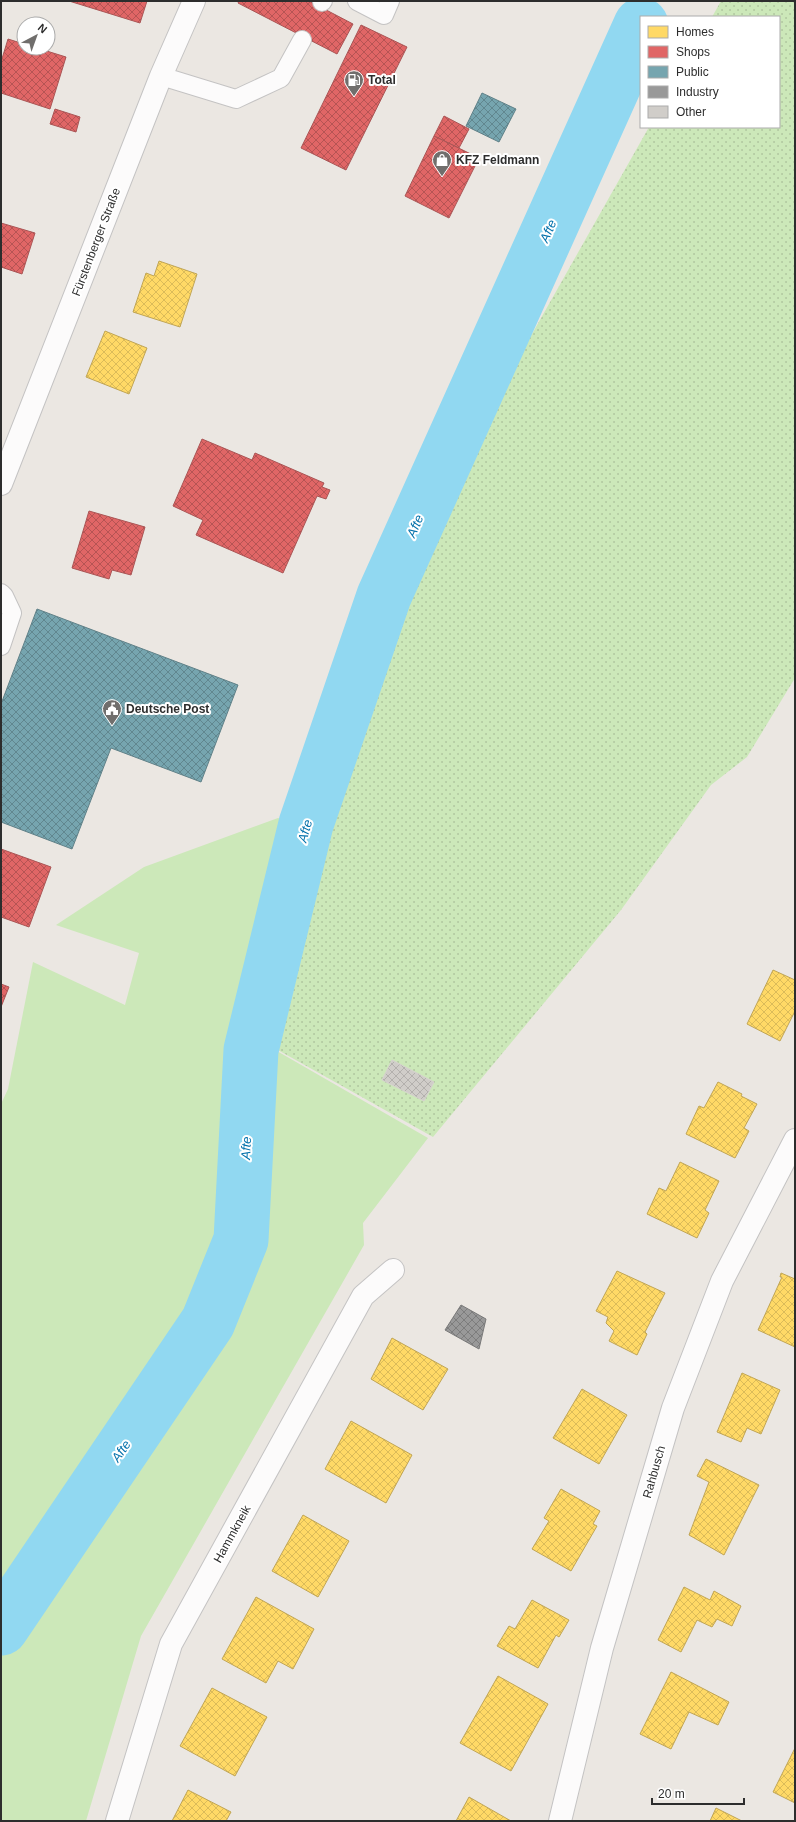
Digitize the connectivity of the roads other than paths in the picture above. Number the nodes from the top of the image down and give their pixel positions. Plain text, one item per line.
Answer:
1 (194, 1) edge
2 (357, 1) edge
3 (390, 1) edge
4 (302, 40) dead end
5 (161, 76) junction
6 (1, 484) edge
7 (1, 593) edge
8 (1, 646) edge
9 (795, 1140) edge
10 (393, 1270) dead end
11 (117, 1821) edge
12 (560, 1821) edge

1 - 5 street, Fürstenberger Straße
2 - 3 lane
4 - 5 lane
5 - 6 street, Fürstenberger Straße
7 - 8 lane
9 - 12 street, Rahbusch
10 - 11 street, Hammkneik

